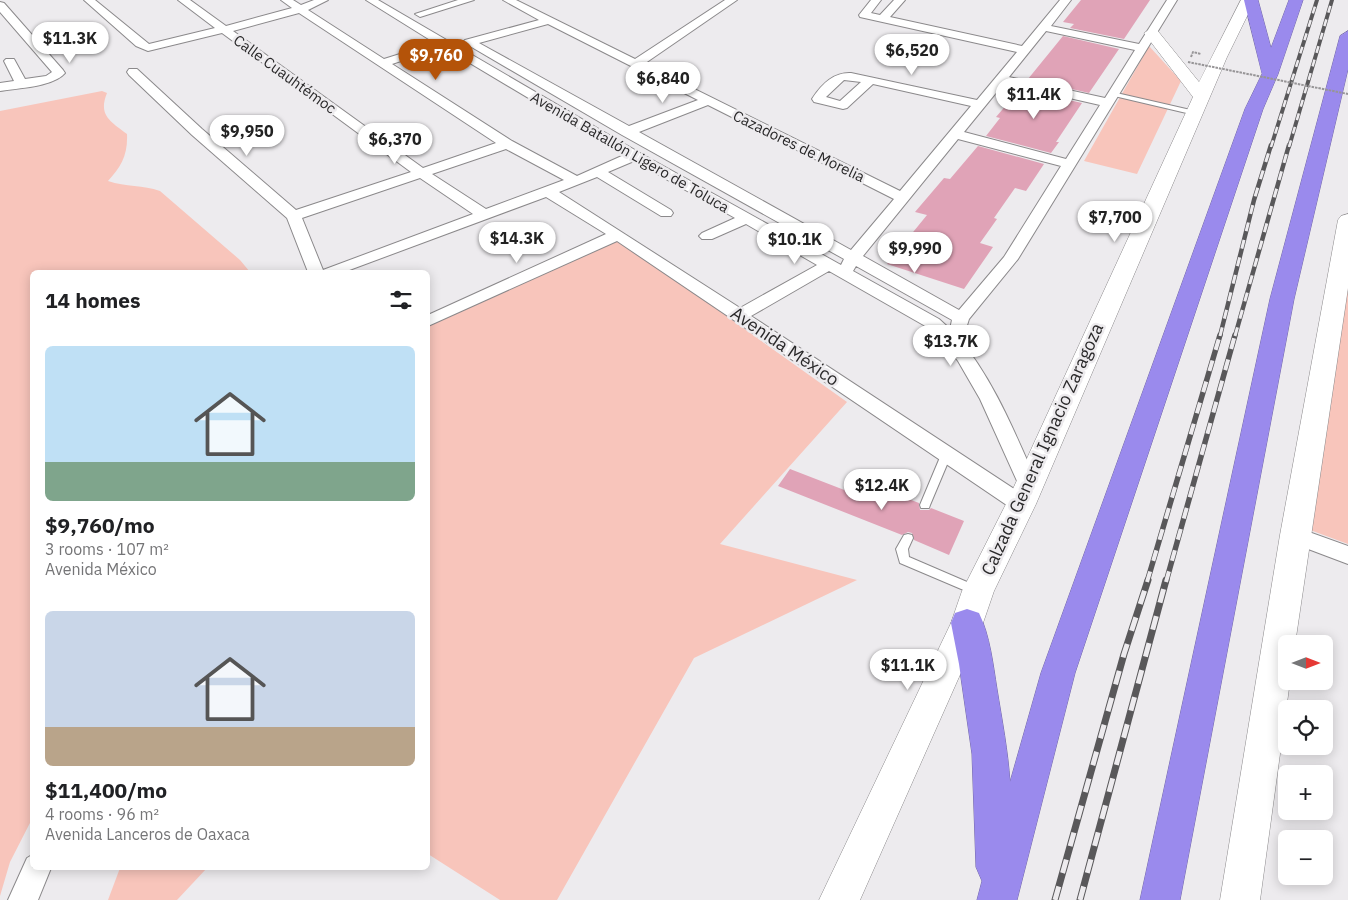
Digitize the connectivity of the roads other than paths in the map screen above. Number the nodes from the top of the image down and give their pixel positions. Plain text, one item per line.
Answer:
1 (89, 0) edge
2 (183, 0) edge
3 (286, 0) edge
4 (323, 0) edge
5 (371, 0) edge
6 (395, 0) edge
7 (469, 0) edge
8 (508, 0) edge
9 (732, 0) edge
10 (876, 0) edge
11 (900, 0) edge
12 (1066, 0) edge
13 (1172, 0) edge
14 (1250, 0) edge
15 (1296, 0) edge
16 (0, 5) edge
17 (298, 8) junction
18 (420, 14) junction
19 (882, 19) junction
20 (548, 21) junction
21 (1042, 27) junction
22 (224, 30) junction
23 (1152, 33) junction
24 (1348, 36) edge
25 (457, 39) junction
26 (1140, 48) junction
27 (1023, 50) junction
28 (10, 61) dead end
29 (383, 64) junction
30 (636, 64) junction
31 (133, 72) dead end
32 (1270, 74) junction
33 (1000, 79) junction
34 (870, 80) dead end
35 (22, 85) junction
36 (0, 88) edge
37 (1343, 93) edge
38 (1109, 98) junction
39 (708, 101) junction
40 (978, 104) junction
41 (1199, 105) junction
42 (628, 132) junction
43 (955, 134) junction
44 (507, 144) junction
45 (635, 156) junction
46 (1070, 164) junction
47 (420, 172) junction
48 (598, 172) junction
49 (576, 181) junction
50 (547, 192) junction
51 (902, 198) junction
52 (666, 214) dead end
53 (485, 215) junction
54 (294, 216) junction
55 (745, 219) junction
56 (1348, 220) edge
57 (618, 235) junction
58 (707, 236) dead end
59 (1344, 264) edge
60 (828, 265) junction
61 (848, 266) junction
62 (315, 270) edge
63 (335, 270) edge
64 (740, 315) junction
65 (961, 318) junction
66 (430, 319) edge
67 (955, 343) junction
68 (946, 455) junction
69 (1025, 495) junction
70 (925, 506) dead end
71 (1295, 535) junction
72 (908, 538) dead end
73 (1348, 555) edge
74 (972, 607) junction
75 (37, 870) edge
76 (24, 900) edge
77 (839, 900) edge
78 (995, 900) edge
79 (1160, 900) edge
80 (1240, 900) edge

1 - 22 street
2 - 22 street, Calle Cuauhtémoc
3 - 17 street
4 - 17 street
5 - 25 street, Avenida Batallón Ligero de Toluca
6 - 18 street, Avenida Batallón Ligero de Toluca
7 - 18 street
8 - 20 street, Cazadores de Morelia
9 - 30 street
10 - 19 street
11 - 19 street
12 - 21 street
13 - 23 street
14 - 32 highway
14 - 41 main road, Calzada General Ignacio Zaragoza
15 - 32 highway
16 - 35 street
17 - 22 street
17 - 29 street
18 - 25 street, Avenida Batallón Ligero de Toluca
19 - 27 street
20 - 25 street
20 - 30 street, Cazadores de Morelia
21 - 26 street
21 - 27 street
22 - 47 street, Calle Cuauhtémoc
23 - 26 street
23 - 41 main road
24 - 37 highway
25 - 29 street
25 - 42 street, Avenida Batallón Ligero de Toluca
25 - 45 street, Avenida Batallón Ligero de Toluca
26 - 38 street
27 - 33 street
28 - 35 street
29 - 44 street
30 - 39 street, Cazadores de Morelia
31 - 54 street
32 - 78 highway
33 - 38 street
33 - 40 street
34 - 40 street
35 - 36 street
37 - 79 highway
38 - 41 lane
38 - 46 street
39 - 42 street
39 - 51 street, Cazadores de Morelia
40 - 43 street
41 - 69 main road, Calzada General Ignacio Zaragoza
42 - 61 street, Avenida Batallón Ligero de Toluca
43 - 46 street
43 - 51 street
44 - 47 street
44 - 49 street
45 - 48 street
45 - 55 street, Avenida Batallón Ligero de Toluca
46 - 65 street
47 - 53 street, Calle Cuauhtémoc
47 - 54 street
48 - 49 street
48 - 52 street
49 - 50 street
50 - 53 street
50 - 57 street, Avenida México
51 - 61 street
53 - 63 street
54 - 62 street
55 - 58 street
55 - 60 street, Avenida Batallón Ligero de Toluca
56 - 59 main road
57 - 64 street, Avenida México
57 - 66 street
59 - 71 main road
60 - 61 street, Avenida Batallón Ligero de Toluca
60 - 64 street
61 - 65 street, Avenida Batallón Ligero de Toluca
61 - 67 street, Avenida Batallón Ligero de Toluca
64 - 68 street, Avenida México
65 - 67 street
67 - 69 street, Avenida Batallón Ligero de Toluca
68 - 69 street, Avenida México
68 - 70 lane
69 - 74 main road, Calzada General Ignacio Zaragoza
71 - 73 street
71 - 80 main road
72 - 74 lane
74 - 77 main road, Calzada General Ignacio Zaragoza
74 - 78 highway
75 - 76 street

